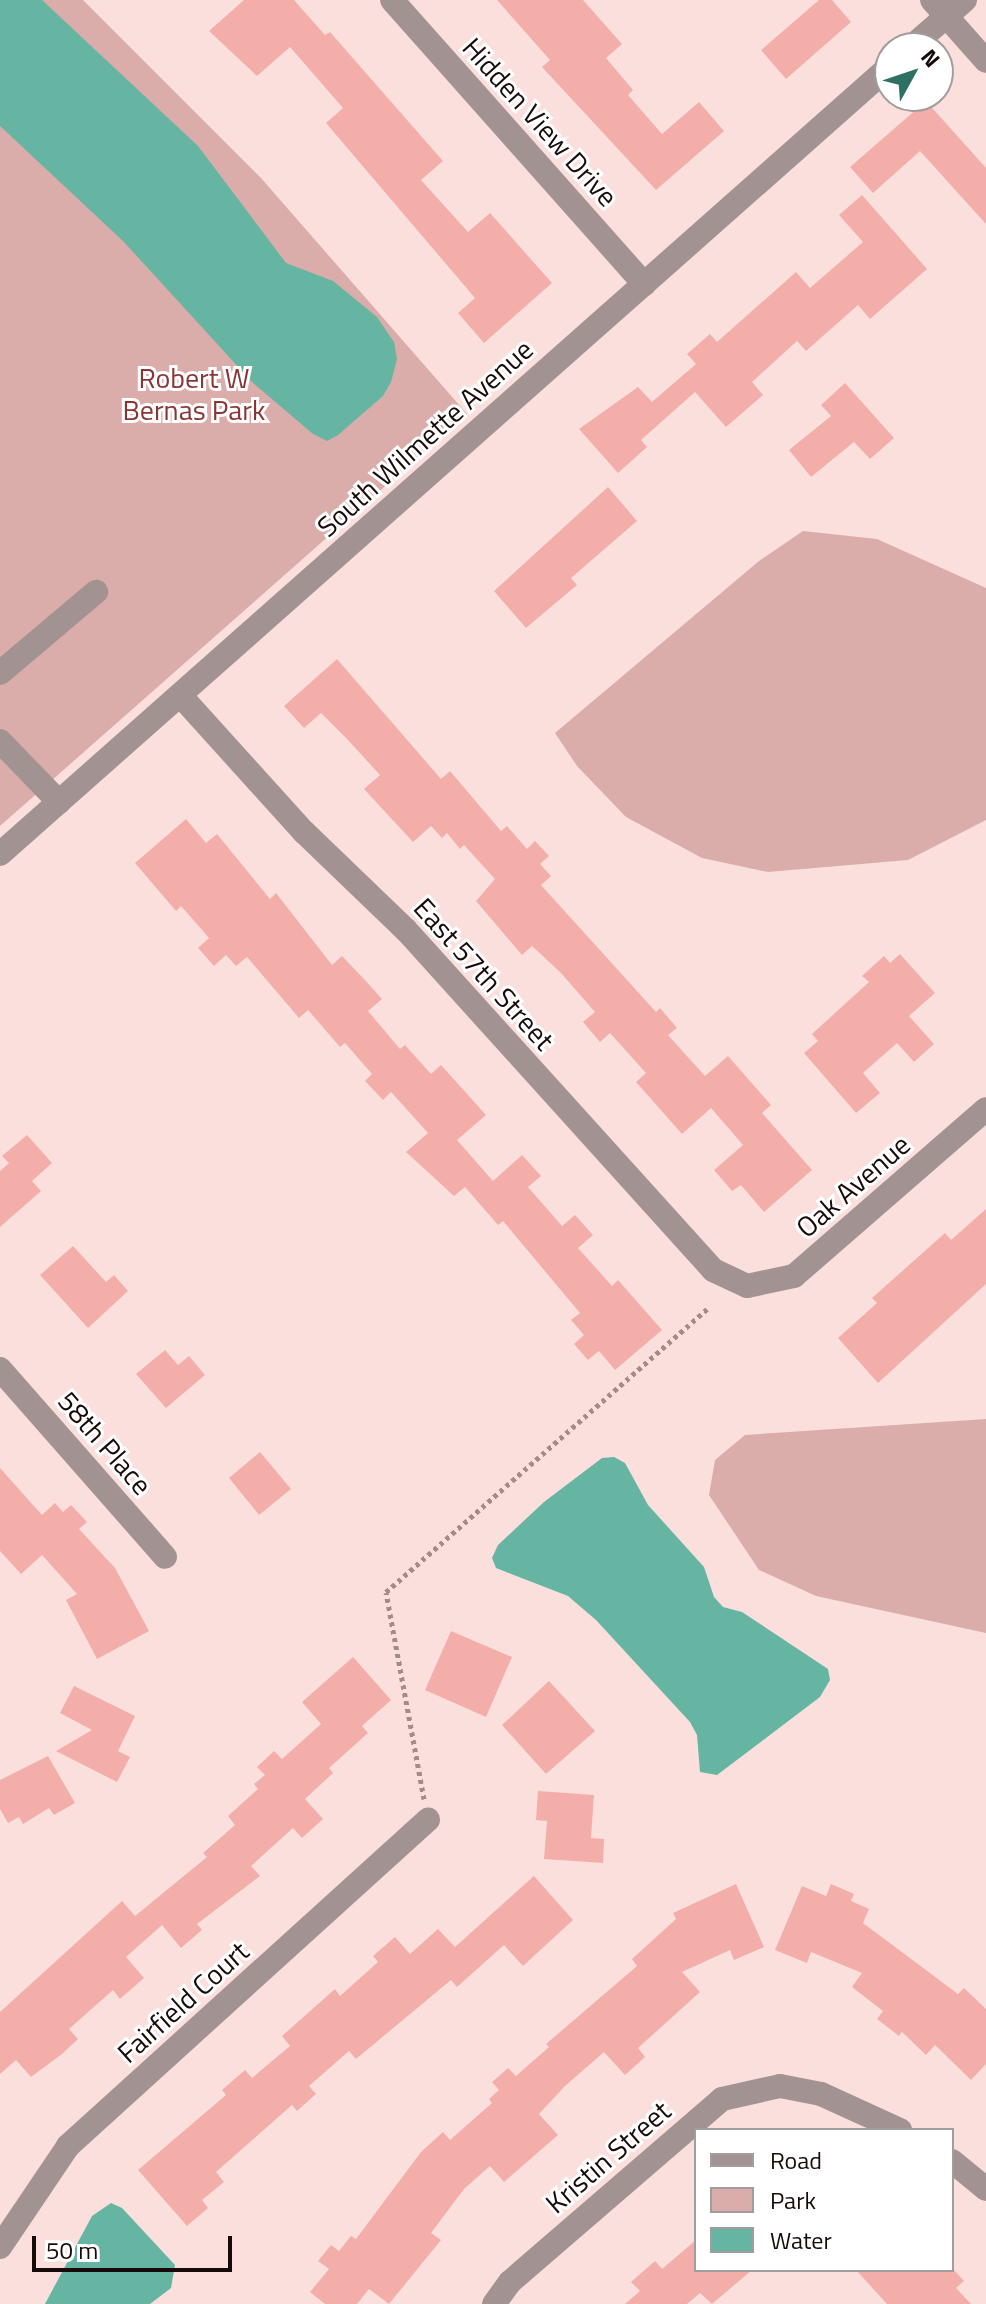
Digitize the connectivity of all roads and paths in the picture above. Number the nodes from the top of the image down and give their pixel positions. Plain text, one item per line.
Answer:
1 (392, 0) edge
2 (948, 5) edge
3 (924, 32) edge
4 (986, 61) edge
5 (874, 80) edge
6 (644, 284) junction
7 (96, 592) dead end
8 (0, 673) edge
9 (180, 695) junction
10 (0, 741) edge
11 (59, 802) junction
12 (0, 854) edge
13 (986, 1109) edge
14 (747, 1286) joint
15 (710, 1306) dead end
16 (0, 1369) edge
17 (165, 1557) dead end
18 (428, 1820) joint
19 (896, 2128) edge
20 (954, 2163) edge
21 (986, 2189) edge
22 (0, 2247) edge
23 (494, 2304) edge

1 - 6 street, Hidden View Drive
2 - 3 street
2 - 4 street
5 - 6 street, South Wilmette Avenue
6 - 9 street, South Wilmette Avenue
7 - 8 street
9 - 11 street, South Wilmette Avenue
9 - 14 street, East 57th Street
10 - 11 street
11 - 12 street, South Wilmette Avenue
13 - 14 street, Oak Avenue
15 - 18 path
16 - 17 street, 58th Place
18 - 22 street, Fairfield Court
19 - 23 street, Kristin Street
20 - 21 street

